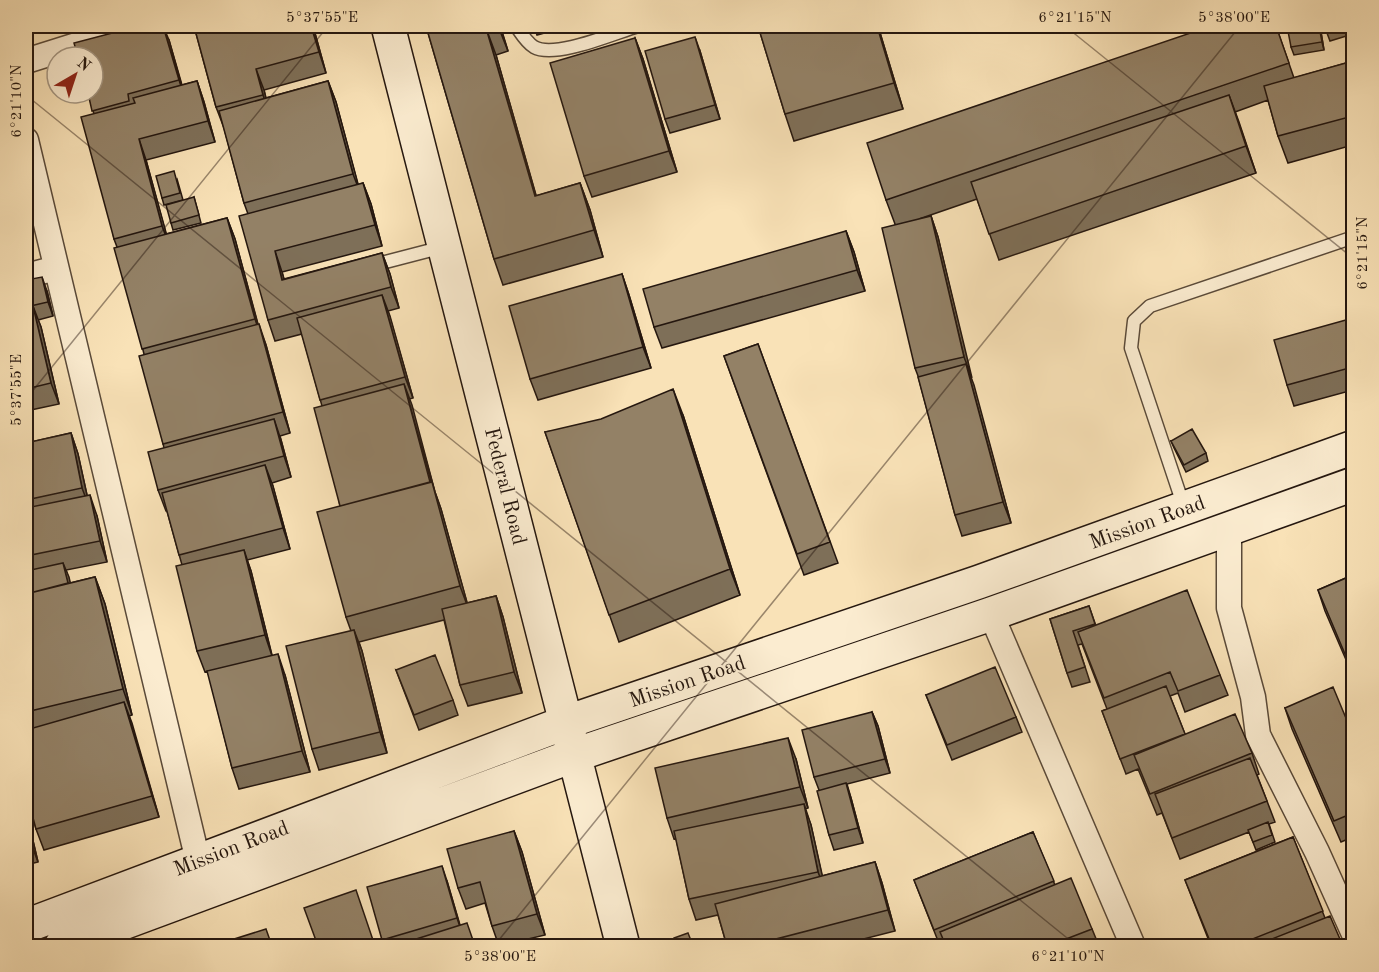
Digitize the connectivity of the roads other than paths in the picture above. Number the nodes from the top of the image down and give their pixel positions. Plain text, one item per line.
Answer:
1 (136, 26) edge
2 (388, 26) edge
3 (516, 26) edge
4 (638, 26) edge
5 (26, 61) edge
6 (26, 140) edge
7 (1353, 237) edge
8 (444, 246) junction
9 (56, 268) junction
10 (358, 269) edge
11 (26, 276) edge
12 (1353, 447) edge
13 (1353, 484) edge
14 (1184, 508) junction
15 (1229, 529) junction
16 (991, 614) junction
17 (567, 722) junction
18 (575, 755) junction
19 (198, 861) junction
20 (26, 926) edge
21 (1353, 934) edge
22 (61, 946) edge
23 (623, 946) edge
24 (1133, 946) edge

1 - 5 street
2 - 8 street, Federal Road
3 - 4 lane
6 - 9 street
7 - 14 lane
8 - 10 lane
8 - 17 street, Federal Road
9 - 11 street
9 - 19 street
12 - 14 street, Mission Road
13 - 15 street, Mission Road
14 - 17 street, Mission Road
15 - 16 street, Mission Road
15 - 21 street
16 - 18 street, Mission Road
16 - 24 street
17 - 18 street, Federal Road
17 - 19 street, Mission Road
18 - 22 street, Mission Road
18 - 23 street, Federal Road
19 - 20 street, Mission Road

